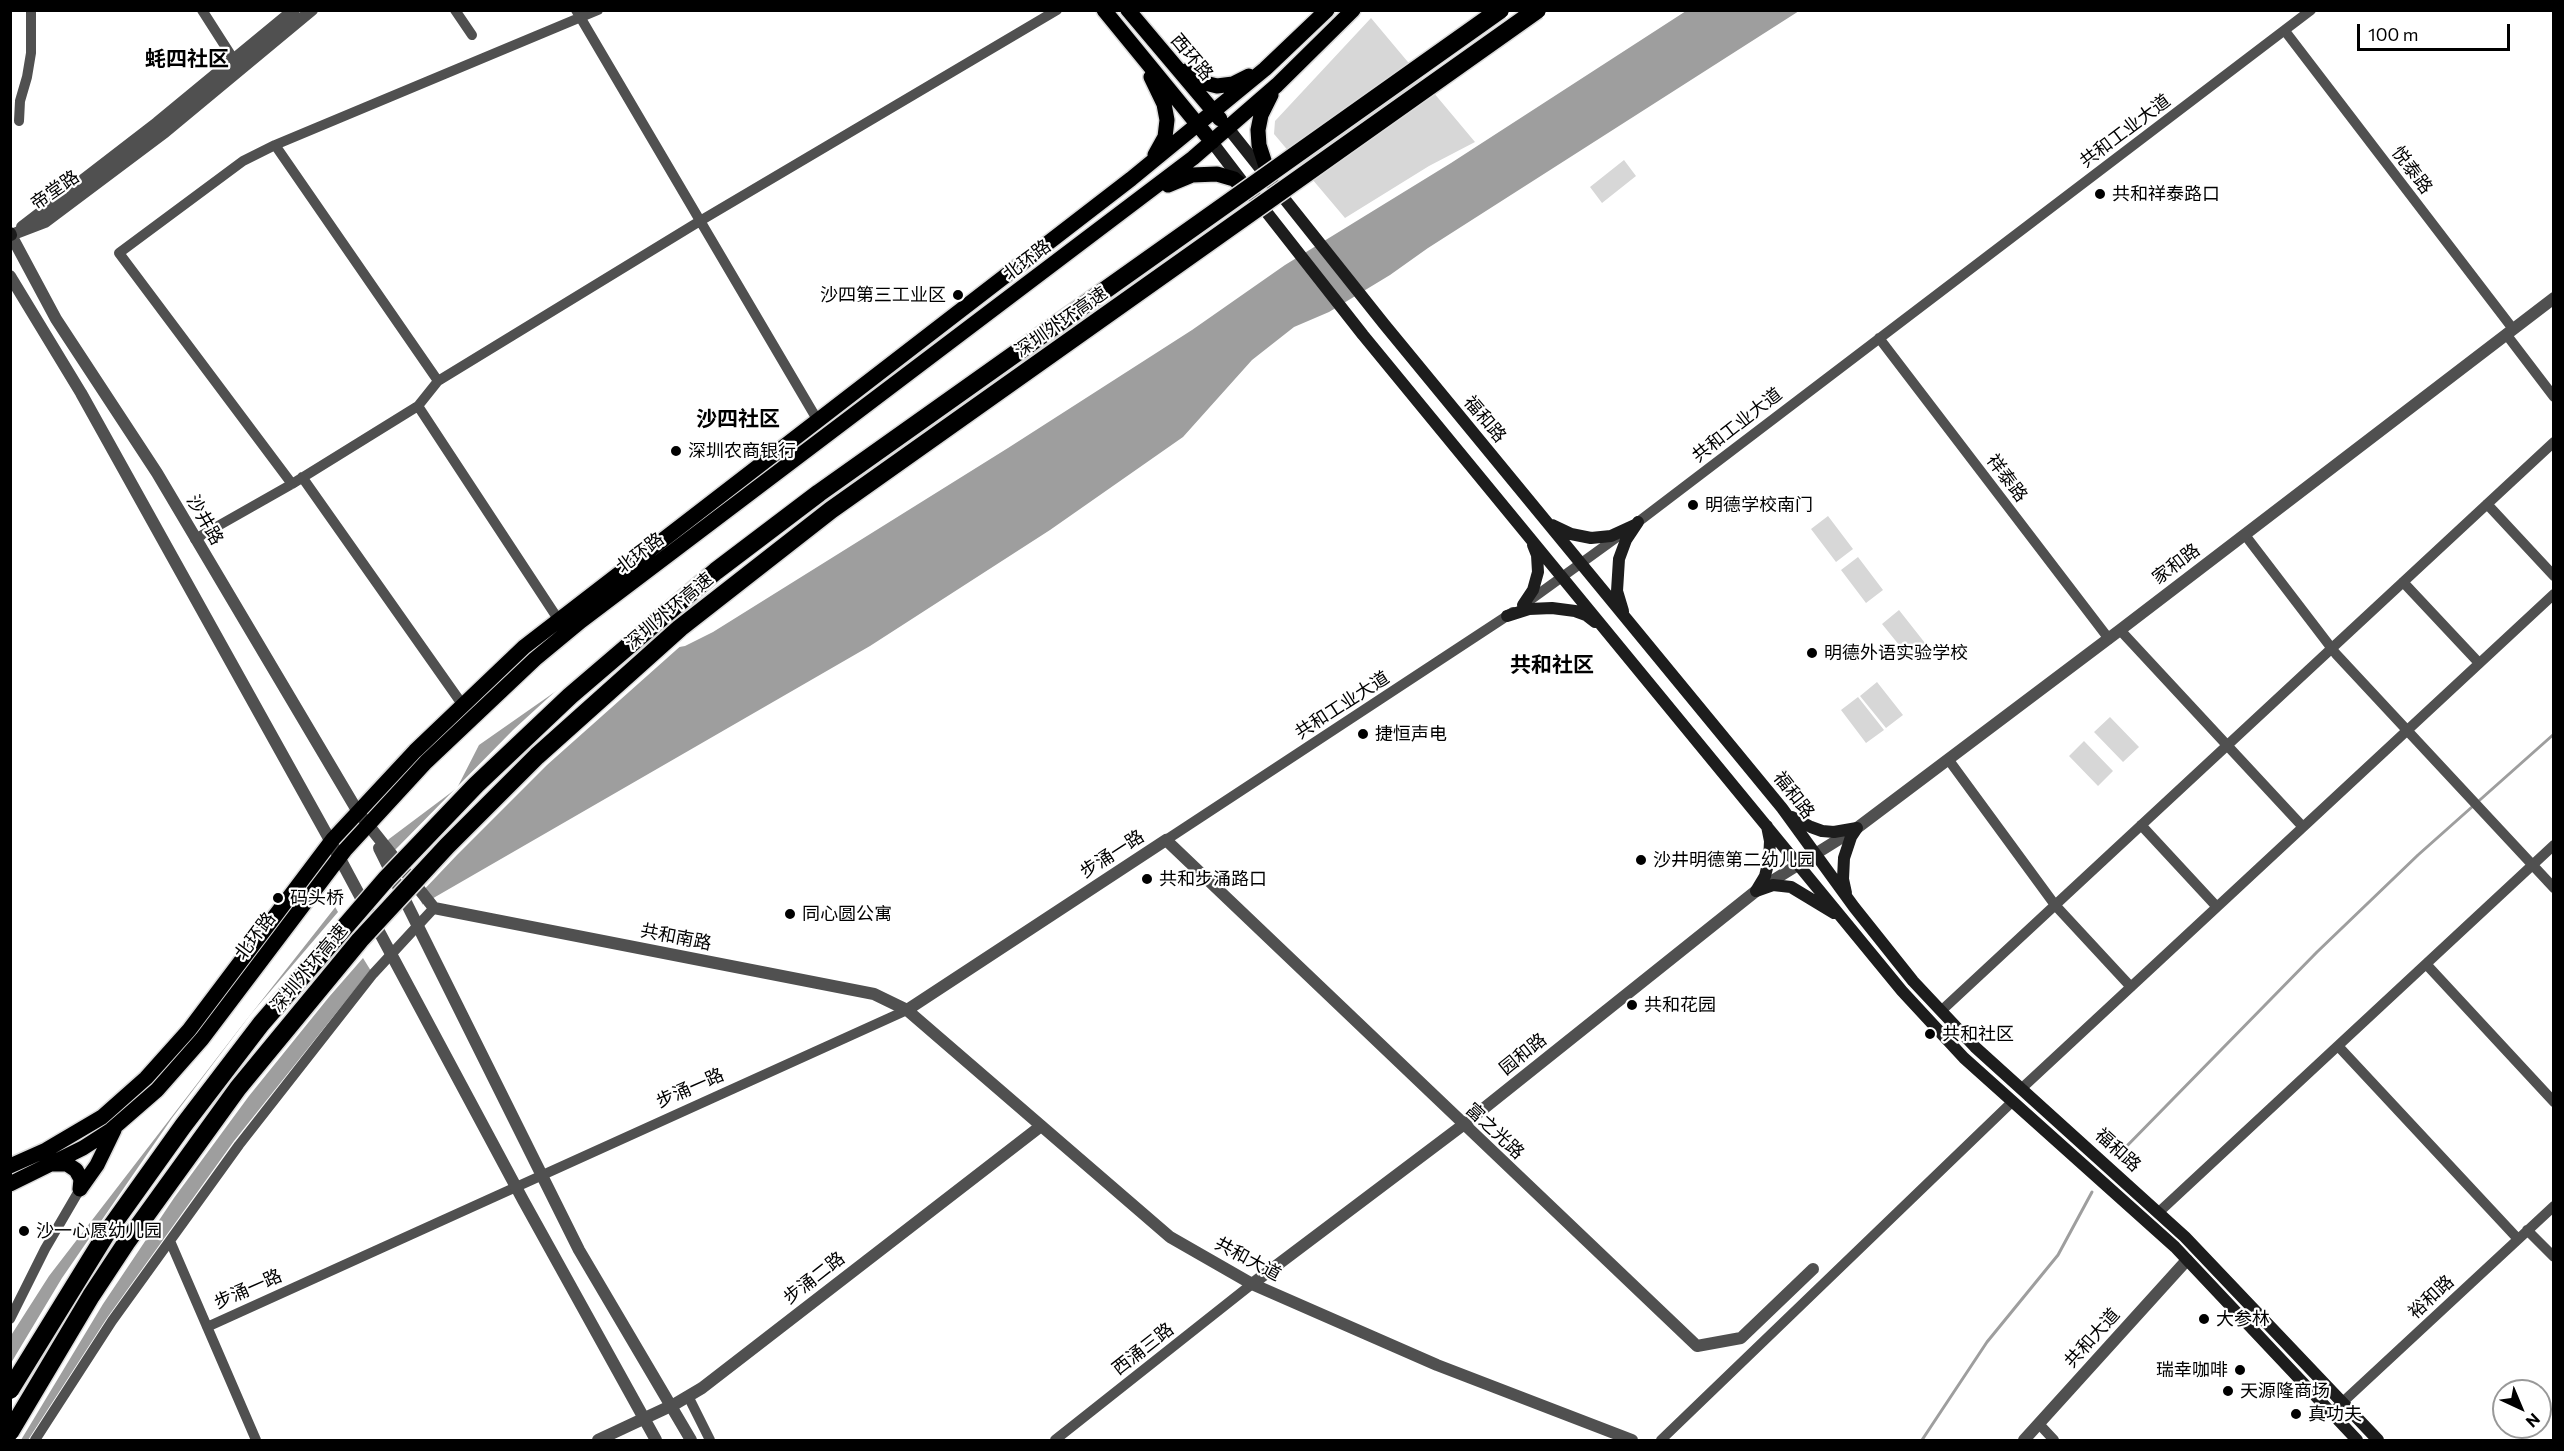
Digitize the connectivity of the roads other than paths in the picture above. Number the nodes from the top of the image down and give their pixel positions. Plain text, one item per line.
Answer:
1 (30, 10) edge
2 (202, 10) edge
3 (294, 10) edge
4 (312, 10) edge
5 (455, 10) edge
6 (598, 10) edge
7 (1057, 10) edge
8 (1104, 10) edge
9 (1128, 10) edge
10 (1326, 10) edge
11 (1353, 10) edge
12 (1500, 10) edge
13 (1537, 10) edge
14 (2311, 10) edge
15 (578, 14) edge
16 (2285, 31) junction
17 (472, 35) dead end
18 (1141, 55) junction
19 (1167, 57) junction
20 (234, 60) junction
21 (1265, 69) junction
22 (1277, 85) junction
23 (1214, 112) junction
24 (19, 121) dead end
25 (1198, 124) junction
26 (1228, 128) junction
27 (1212, 142) junction
28 (275, 145) junction
29 (1149, 164) junction
30 (1271, 182) junction
31 (1253, 195) junction
32 (1143, 197) junction
33 (700, 221) junction
34 (11, 234) edge
35 (10, 276) edge
36 (2553, 298) edge
37 (2509, 332) junction
38 (1879, 338) junction
39 (438, 381) junction
40 (2553, 397) edge
41 (418, 406) junction
42 (818, 421) junction
43 (2553, 442) edge
44 (302, 477) junction
45 (292, 484) junction
46 (2487, 504) junction
47 (1545, 519) junction
48 (1638, 522) junction
49 (1526, 533) junction
50 (2245, 534) junction
51 (195, 539) junction
52 (1581, 564) junction
53 (2553, 576) edge
54 (1563, 577) junction
55 (2403, 582) junction
56 (2553, 594) edge
57 (1524, 605) junction
58 (1508, 616) junction
59 (558, 619) junction
60 (1627, 620) junction
61 (2120, 630) junction
62 (1610, 634) junction
63 (2109, 639) junction
64 (2332, 648) junction
65 (2479, 663) junction
66 (462, 704) junction
67 (2407, 730) junction
68 (2227, 745) junction
69 (1948, 759) junction
70 (1782, 808) junction
71 (358, 812) junction
72 (1766, 822) junction
73 (2141, 825) junction
74 (2303, 827) junction
75 (1857, 828) junction
76 (371, 831) junction
77 (1166, 840) junction
78 (331, 842) junction
79 (2553, 845) edge
80 (1816, 853) junction
81 (343, 864) junction
82 (1799, 864) junction
83 (2532, 865) junction
84 (2553, 888) edge
85 (1756, 891) junction
86 (1849, 900) junction
87 (2055, 905) junction
88 (2217, 907) junction
89 (434, 908) junction
90 (1840, 917) junction
91 (417, 925) junction
92 (392, 953) junction
93 (2426, 964) junction
94 (2131, 987) junction
95 (908, 1010) junction
96 (1941, 1011) junction
97 (2338, 1046) junction
98 (2021, 1089) junction
99 (2012, 1102) junction
100 (2553, 1102) edge
101 (120, 1122) junction
102 (1463, 1125) junction
103 (1041, 1126) junction
104 (53, 1164) junction
105 (10, 1166) edge
106 (541, 1176) junction
107 (10, 1184) edge
108 (516, 1187) junction
109 (80, 1189) junction
110 (2553, 1206) edge
111 (2159, 1212) junction
112 (2528, 1230) junction
113 (2518, 1239) junction
114 (170, 1241) junction
115 (2553, 1257) edge
116 (2187, 1260) junction
117 (1813, 1269) dead end
118 (1252, 1284) junction
119 (10, 1319) edge
120 (207, 1327) junction
121 (10, 1390) edge
122 (688, 1396) junction
123 (2342, 1402) junction
124 (671, 1406) junction
125 (2331, 1413) junction
126 (644, 1419) junction
127 (2039, 1424) junction
128 (10, 1432) edge
129 (35, 1440) edge
130 (256, 1440) edge
131 (598, 1440) edge
132 (656, 1440) edge
133 (692, 1440) edge
134 (710, 1440) edge
135 (1054, 1440) edge
136 (1632, 1440) edge
137 (1661, 1440) edge
138 (2024, 1440) edge
139 (2054, 1440) edge
140 (2356, 1440) edge
141 (2378, 1440) edge

1 - 24 street
2 - 20 street
3 - 20 street, 帝堂路
4 - 34 street, 帝堂路
5 - 17 street
6 - 15 street
7 - 33 street
8 - 18 main road
9 - 19 main road, 西环路
10 - 21 main road, 北环路
11 - 22 main road, 北环路
12 - 121 highway, 深圳外环高速, bridge
13 - 128 highway, 深圳外环高速, bridge
14 - 16 street, 共和工业大道
15 - 28 street
15 - 33 street
16 - 37 street, 悦泰路
16 - 38 street, 共和工业大道
18 - 25 main road
18 - 29 main road
19 - 21 main road
19 - 23 main road, 西环路
20 - 34 street, 帝堂路
21 - 23 main road, 北环路
22 - 26 main road, 北环路
22 - 30 main road
23 - 25 main road, 北环路
23 - 26 main road, 西环路
25 - 27 main road
25 - 29 main road, 北环路
26 - 27 main road, 北环路
26 - 30 main road, 福和路
27 - 31 main road, 福和路
27 - 32 main road, 北环路
28 - 39 street
28 - 45 street
29 - 42 main road, 北环路
30 - 47 main road, 福和路
31 - 32 main road
31 - 49 main road, 福和路
32 - 76 main road, 北环路
33 - 39 street
33 - 42 street
34 - 51 street, 沙井路
35 - 78 street
36 - 37 street, 家和路
37 - 40 street, 悦泰路
37 - 50 street, 家和路
38 - 48 street, 共和工业大道
38 - 63 street, 祥泰路
39 - 41 street
41 - 44 street
41 - 59 street
42 - 59 main road, 北环路
43 - 46 street
44 - 45 street
44 - 66 street
45 - 51 street
46 - 53 street
46 - 55 street
47 - 48 main road
47 - 52 main road, 福和路
48 - 52 street, 共和工业大道
48 - 60 main road
49 - 54 main road, 福和路
49 - 57 main road
50 - 61 street, 家和路
50 - 64 street
51 - 71 street, 沙井路
52 - 54 street, 共和工业大道
52 - 60 main road, 福和路
54 - 57 street, 共和工业大道
54 - 62 main road, 福和路
55 - 64 street
55 - 65 street
56 - 65 street
57 - 58 street, 共和工业大道
58 - 62 main road
58 - 77 street, 共和工业大道
59 - 66 main road, 北环路
60 - 70 main road, 福和路
61 - 63 street, 家和路
61 - 68 street
62 - 72 main road, 福和路
63 - 69 street, 家和路
64 - 67 street
64 - 68 street
65 - 67 street
66 - 71 main road, 北环路
67 - 74 street
67 - 83 street
68 - 73 street
68 - 74 street
69 - 75 street, 家和路
69 - 87 street
70 - 75 main road
70 - 80 main road, 福和路
71 - 76 street, 沙井路
71 - 78 main road, 北环路
72 - 82 main road, 福和路
72 - 85 main road
73 - 87 street
73 - 88 street
74 - 88 street
75 - 80 street, 家和路
75 - 86 main road
76 - 81 main road, 北环路
76 - 89 street, bridge
76 - 91 street, bridge
77 - 95 street, 步涌一路
77 - 102 street, 富之光路
78 - 81 street
78 - 105 main road, 北环路
79 - 83 street
80 - 82 street, 园和路
80 - 86 main road, 福和路
81 - 92 street, bridge
81 - 101 main road, 北环路
82 - 85 street, 园和路
82 - 90 main road, 福和路
83 - 84 street
83 - 93 street
85 - 90 main road
85 - 102 street, 园和路
86 - 96 main road, 福和路
87 - 94 street
87 - 96 street
88 - 94 street
89 - 91 street
89 - 95 street, 共和南路
90 - 99 main road, 福和路
91 - 92 street
91 - 106 street
92 - 108 street
92 - 114 street
93 - 97 street
93 - 100 street
94 - 98 street
95 - 103 street, 共和大道
95 - 106 street, 步涌一路
96 - 98 main road, 福和路
97 - 111 street
97 - 113 street
98 - 111 main road, 福和路
99 - 116 main road, 福和路
99 - 137 street
101 - 104 main road, 北环路
101 - 109 main road
102 - 117 street, 富之光路
102 - 118 street, 园和路
103 - 118 street, 共和大道
103 - 122 street, 步涌二路
104 - 107 main road, 北环路
104 - 109 main road
106 - 108 street, 步涌一路
106 - 124 street
108 - 120 street, 步涌一路
108 - 126 street
109 - 119 street
110 - 112 street, 裕和路
111 - 123 main road, 福和路
112 - 113 street, 裕和路
112 - 115 street
113 - 123 street, 裕和路
114 - 120 street
114 - 129 street
116 - 125 main road, 福和路
116 - 127 street, 共和大道
118 - 135 street, 西涌三路
118 - 136 street, 共和大道
120 - 130 street
122 - 124 street, 步涌二路
122 - 134 street
123 - 125 street, 裕和路
123 - 141 main road, 福和路
124 - 126 street, 步涌二路
124 - 133 street
125 - 140 main road, 福和路
126 - 131 street, 步涌二路
126 - 132 street
127 - 138 street, 共和大道
127 - 139 street

